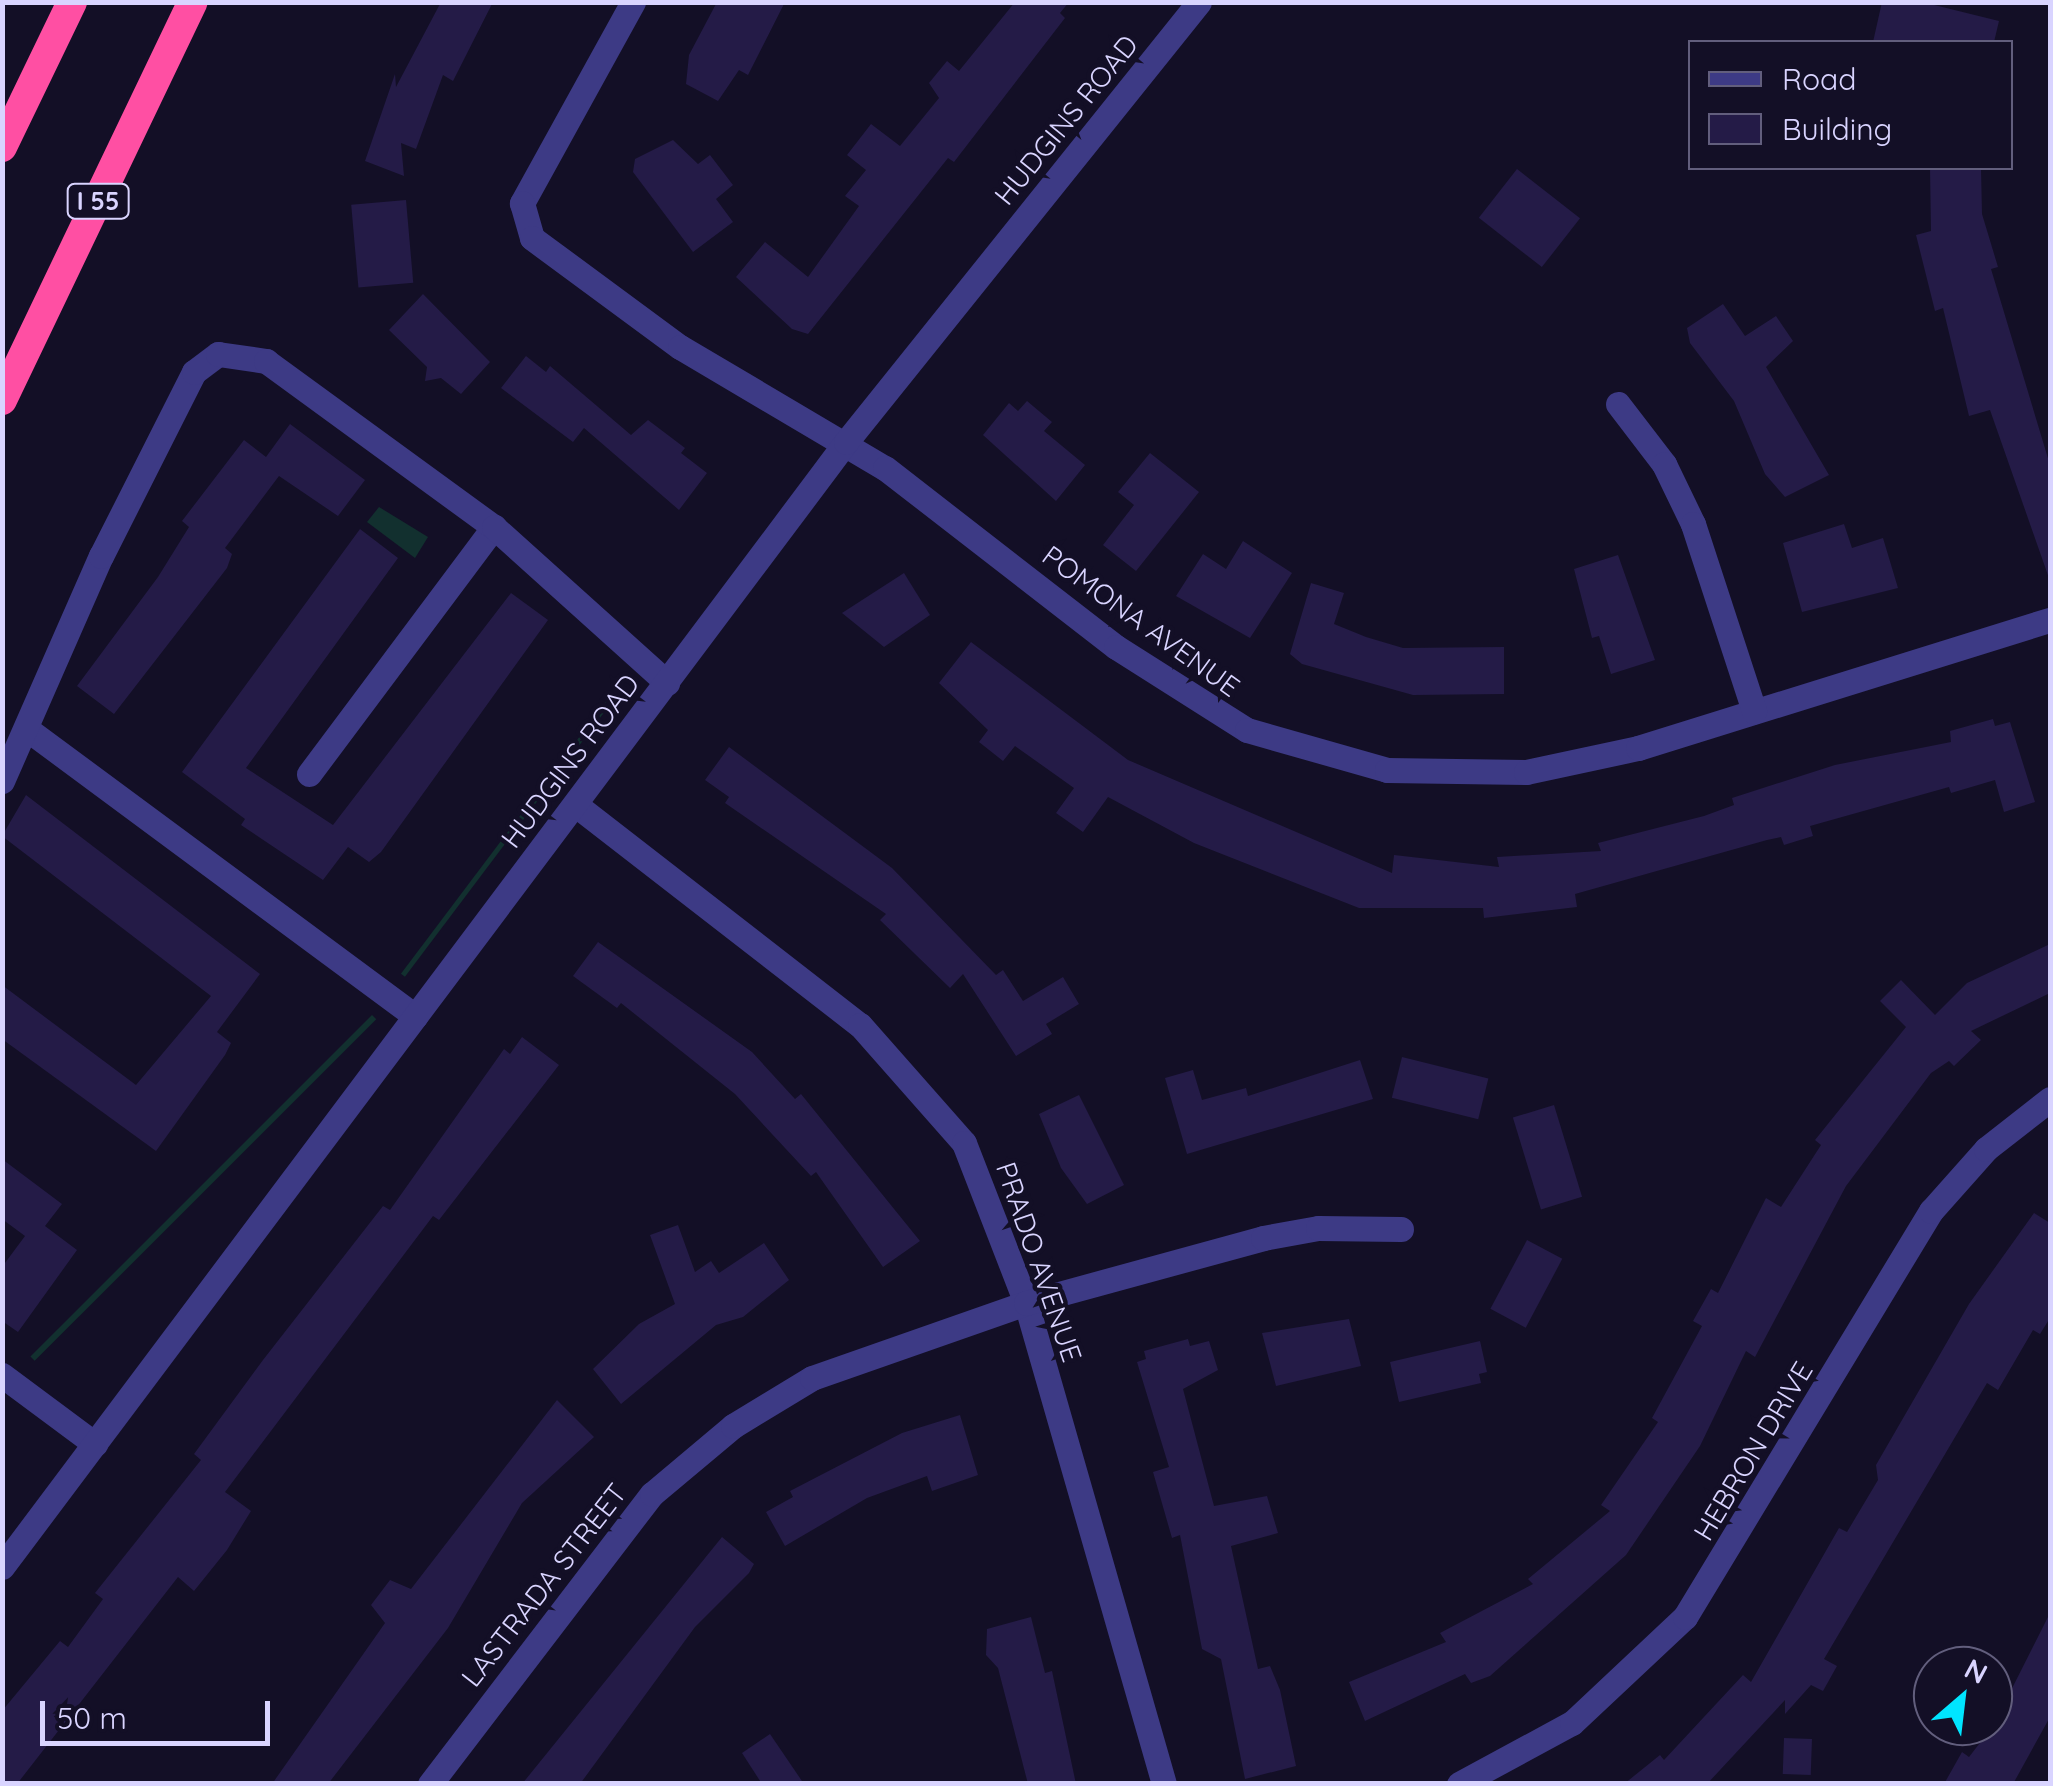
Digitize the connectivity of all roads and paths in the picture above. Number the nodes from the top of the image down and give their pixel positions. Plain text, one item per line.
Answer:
1 (72, 2) edge
2 (193, 2) edge
3 (634, 2) edge
4 (1199, 2) edge
5 (2, 147) edge
6 (2, 400) edge
7 (1618, 404) dead end
8 (846, 442) junction
9 (494, 527) junction
10 (2050, 620) edge
11 (666, 683) junction
12 (1754, 712) junction
13 (26, 729) junction
14 (309, 774) dead end
15 (2, 781) edge
16 (576, 804) junction
17 (414, 1016) junction
18 (2050, 1099) edge
19 (1401, 1230) dead end
20 (1026, 1304) junction
21 (2, 1375) edge
22 (96, 1444) junction
23 (2, 1566) edge
24 (430, 1784) edge
25 (1164, 1784) edge
26 (1458, 1784) edge

1 - 5 highway
2 - 6 highway, I 55
3 - 8 street, POMONA AVENUE
4 - 8 street, HUDGINS ROAD
7 - 12 street
8 - 11 street, HUDGINS ROAD
8 - 12 street, POMONA AVENUE
9 - 11 street
9 - 13 street
9 - 14 street
10 - 12 street, POMONA AVENUE
11 - 16 street, HUDGINS ROAD
13 - 15 street
13 - 17 street
16 - 17 street, HUDGINS ROAD
16 - 20 street, PRADO AVENUE
17 - 22 street, HUDGINS ROAD
18 - 26 street, HEBRON DRIVE
19 - 20 street, LASTRADA STREET
20 - 24 street, LASTRADA STREET
20 - 25 street, PRADO AVENUE
21 - 22 street
22 - 23 street, HUDGINS ROAD

